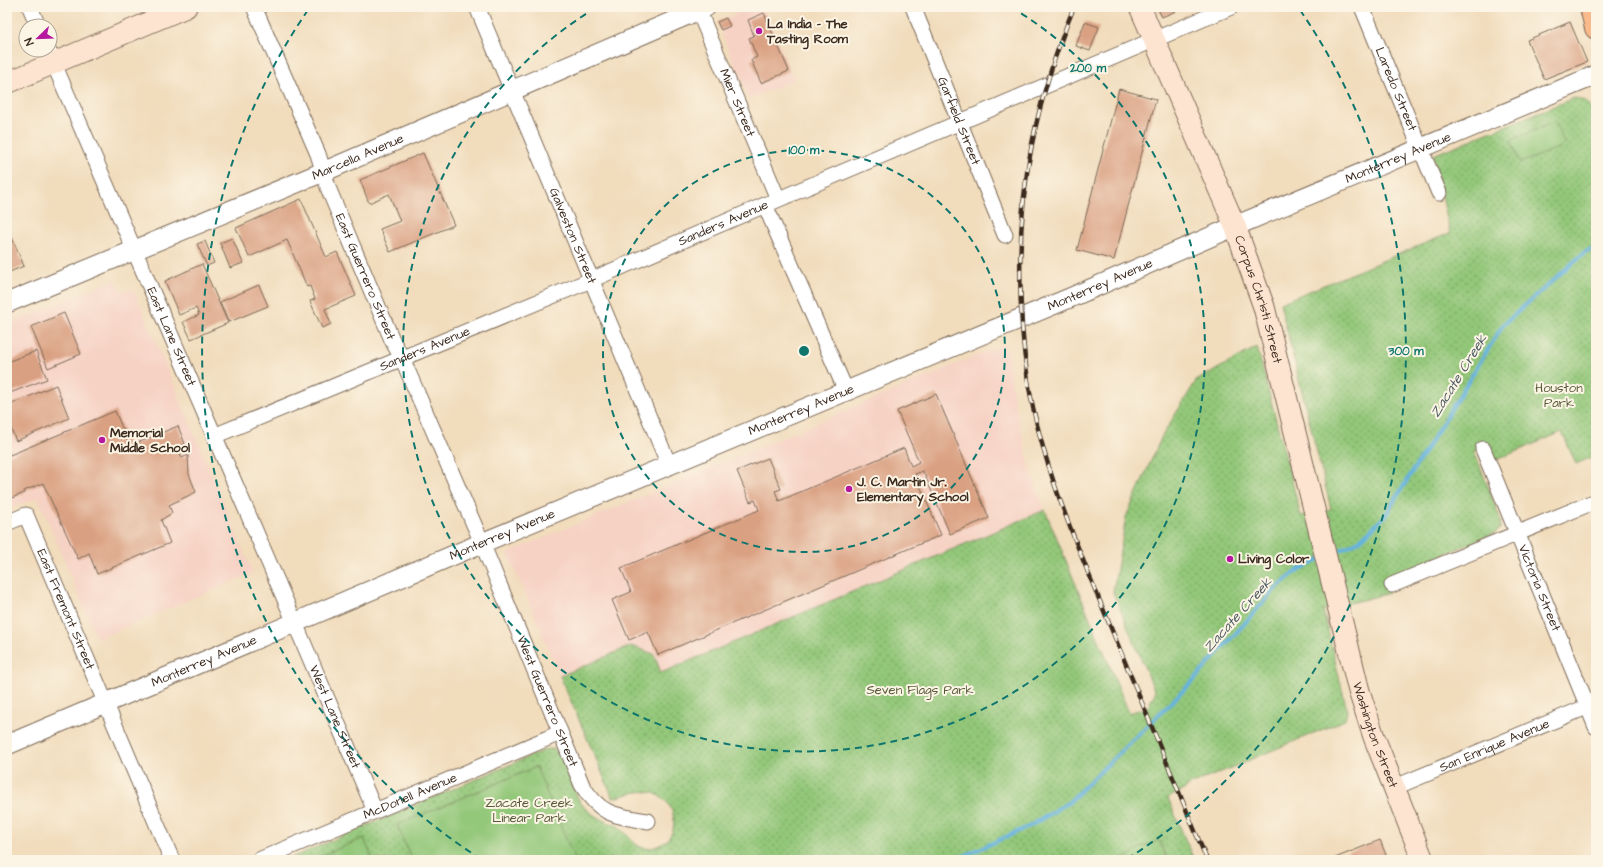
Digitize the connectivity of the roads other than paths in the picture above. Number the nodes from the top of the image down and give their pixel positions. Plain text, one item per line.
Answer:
1 (30, 7) edge
2 (186, 7) edge
3 (254, 7) edge
4 (477, 7) edge
5 (913, 7) edge
6 (1140, 7) edge
7 (1231, 7) edge
8 (1362, 7) edge
9 (1590, 7) edge
10 (701, 8) edge
11 (35, 18) edge
12 (1596, 28) edge
13 (1154, 40) junction
14 (58, 54) edge
15 (49, 58) edge
16 (51, 58) edge
17 (1596, 75) edge
18 (7, 83) edge
19 (513, 90) junction
20 (959, 122) junction
21 (1421, 148) junction
22 (323, 172) junction
23 (1439, 192) dead end
24 (771, 202) junction
25 (1235, 226) junction
26 (1004, 235) dead end
27 (134, 251) junction
28 (591, 280) junction
29 (7, 303) edge
30 (402, 358) junction
31 (846, 391) junction
32 (214, 436) junction
33 (1483, 449) dead end
34 (669, 465) junction
35 (1596, 501) edge
36 (7, 523) edge
37 (1517, 533) junction
38 (482, 543) junction
39 (1392, 585) dead end
40 (1338, 606) joint
41 (295, 623) junction
42 (105, 704) junction
43 (1592, 705) edge
44 (1596, 728) edge
45 (560, 733) junction
46 (7, 745) edge
47 (1393, 788) junction
48 (375, 811) junction
49 (648, 821) dead end
50 (172, 860) edge
51 (259, 860) edge
52 (1423, 860) edge

1 - 11 street
2 - 14 main road
3 - 22 street, East Guerrero Street
4 - 19 street, Galveston Street
5 - 20 street, Garfield Street
6 - 13 main road, Corpus Christi Street
7 - 13 street, Sanders Avenue
8 - 21 street, Laredo Street
9 - 12 main road
10 - 19 street, Marcella Avenue
10 - 24 street, Mier Street
13 - 20 street, Sanders Avenue
13 - 25 main road, Corpus Christi Street
15 - 18 main road
16 - 27 street, East Lane Street
17 - 21 street, Monterrey Avenue
19 - 22 street, Marcella Avenue
19 - 28 street, Galveston Street
20 - 24 street, Sanders Avenue
20 - 26 street, Garfield Street
21 - 23 street, Laredo Street
21 - 25 street, Monterrey Avenue
22 - 27 street, Marcella Avenue
22 - 30 street, East Guerrero Street
24 - 28 street, Sanders Avenue
24 - 31 street, Mier Street
25 - 31 street, Monterrey Avenue
25 - 40 main road, Corpus Christi Street
27 - 29 street, Marcella Avenue
27 - 32 street, East Lane Street
28 - 30 street, Sanders Avenue
28 - 34 street, Galveston Street
30 - 32 street, Sanders Avenue
30 - 38 street, East Guerrero Street
31 - 34 street, Monterrey Avenue
32 - 41 street, East Lane Street
33 - 37 street, Victoria Street
34 - 38 street, Monterrey Avenue
35 - 37 street
36 - 42 street, East Fremont Street
37 - 39 street
37 - 43 street, Victoria Street
38 - 41 street, Monterrey Avenue
38 - 45 street, West Guerrero Street
40 - 47 main road, Washington Street
41 - 42 street, Monterrey Avenue
41 - 48 street, West Lane Street
42 - 46 street, Monterrey Avenue
42 - 50 street, East Fremont Street
43 - 44 street, Victoria Street
43 - 47 street, San Enrique Avenue
45 - 48 street, McDonell Avenue
45 - 49 street, West Guerrero Street
47 - 52 main road, Washington Street
48 - 51 street, McDonell Avenue

